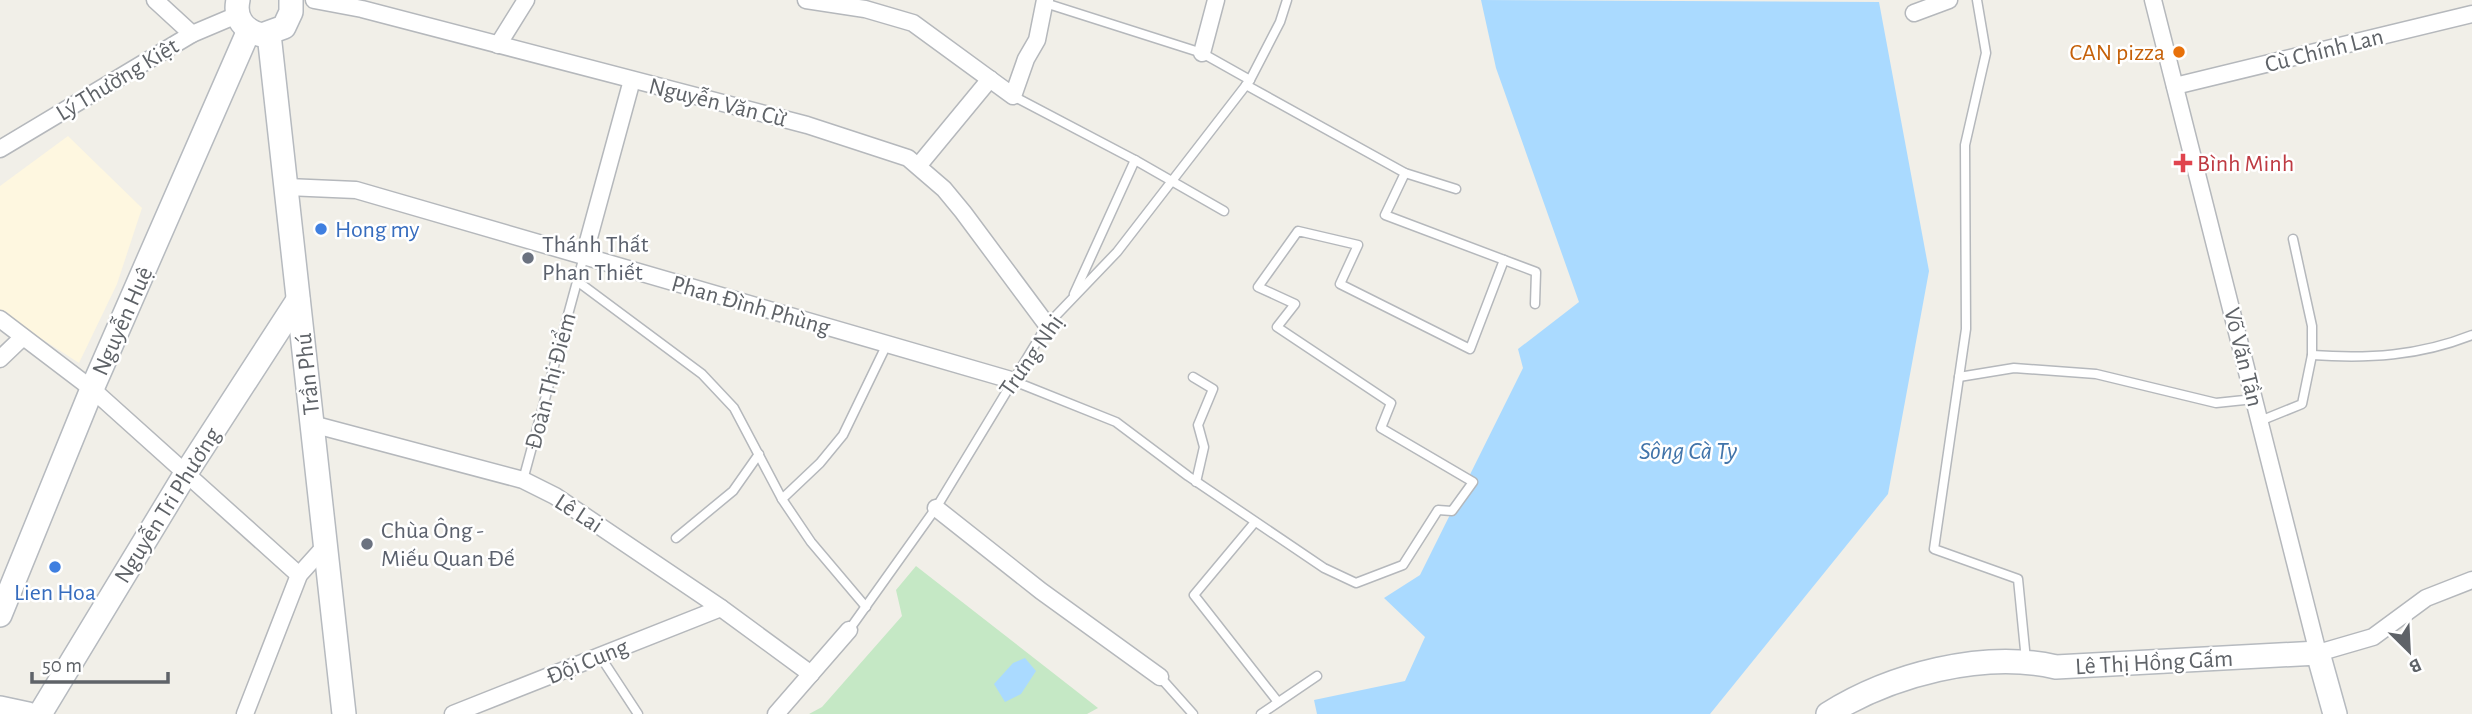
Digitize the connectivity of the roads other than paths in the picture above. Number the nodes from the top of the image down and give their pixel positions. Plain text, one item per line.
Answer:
1 (155, 0) edge
2 (290, 0) edge
3 (314, 0) edge
4 (526, 0) edge
5 (806, 0) edge
6 (1287, 0) edge
7 (1949, 0) edge
8 (1978, 0) edge
9 (2153, 0) edge
10 (1045, 1) edge
11 (1214, 2) edge
12 (1914, 13) dead end
13 (2472, 14) edge
14 (248, 20) edge
15 (192, 34) junction
16 (498, 45) junction
17 (1202, 53) junction
18 (990, 79) junction
19 (632, 80) junction
20 (1248, 82) junction
21 (2175, 86) junction
22 (1013, 96) junction
23 (2, 143) edge
24 (1135, 159) junction
25 (919, 165) junction
26 (1405, 173) junction
27 (1172, 181) junction
28 (287, 187) junction
29 (1456, 189) dead end
30 (1224, 211) dead end
31 (2293, 239) dead end
32 (584, 256) junction
33 (1504, 260) junction
34 (577, 281) junction
35 (298, 300) junction
36 (1071, 301) junction
37 (1535, 304) dead end
38 (0, 319) edge
39 (1047, 325) junction
40 (2472, 335) edge
41 (23, 337) junction
42 (887, 344) junction
43 (2312, 355) junction
44 (0, 359) edge
45 (1193, 377) dead end
46 (1959, 377) junction
47 (1012, 380) junction
48 (92, 389) junction
49 (2254, 399) junction
50 (2260, 421) junction
51 (312, 424) junction
52 (759, 454) junction
53 (186, 473) junction
54 (523, 480) junction
55 (1196, 482) junction
56 (782, 499) junction
57 (936, 508) junction
58 (1255, 522) junction
59 (676, 538) dead end
60 (326, 545) junction
61 (299, 575) junction
62 (2472, 580) edge
63 (866, 607) junction
64 (721, 608) junction
65 (0, 615) edge
66 (849, 630) joint
67 (2318, 653) junction
68 (600, 656) junction
69 (2026, 660) junction
70 (811, 674) junction
71 (1317, 676) dead end
72 (1160, 677) joint
73 (1278, 702) junction
74 (2, 711) edge
75 (28, 714) edge
76 (40, 714) edge
77 (245, 714) edge
78 (344, 714) edge
79 (453, 714) edge
80 (638, 714) edge
81 (776, 714) edge
82 (1193, 714) edge
83 (1261, 714) edge
84 (1828, 714) edge
85 (2335, 714) edge

1 - 15 street
2 - 14 main road, Nguyễn Huệ
3 - 16 street, Nguyễn Văn Cừ
4 - 16 street
5 - 18 street
6 - 20 lane, Trưng Nhị
7 - 12 street
8 - 46 lane
9 - 21 street, Võ Văn Tần
10 - 17 lane
10 - 22 street
11 - 17 street
13 - 21 street, Cù Chính Lan
14 - 15 street, Lý Thường Kiệt
14 - 28 main road, Trần Phú
14 - 48 main road, Nguyễn Huệ
15 - 23 street, Lý Thường Kiệt
16 - 19 street, Nguyễn Văn Cừ
17 - 20 lane
18 - 22 street
18 - 25 street
19 - 25 street, Nguyễn Văn Cừ
19 - 32 street, Đoàn Thị Điểm
20 - 26 lane
20 - 27 lane, Trưng Nhị
21 - 49 street, Võ Văn Tần
22 - 24 lane
24 - 27 lane
24 - 36 lane
25 - 39 street, Nguyễn Văn Cừ
26 - 29 lane
26 - 33 lane
27 - 30 lane
27 - 36 lane, Trưng Nhị
28 - 32 street, Phan Đình Phùng
28 - 35 main road, Trần Phú
31 - 43 lane
32 - 34 lane, Đoàn Thị Điểm
32 - 42 street, Phan Đình Phùng
33 - 37 lane
33 - 58 lane
34 - 52 lane
34 - 54 lane, Đoàn Thị Điểm
35 - 51 main road, Trần Phú
35 - 53 main road, Nguyễn Tri Phương
36 - 39 lane, Trưng Nhị
38 - 41 street
39 - 47 lane, Trưng Nhị
40 - 43 lane
41 - 44 street
41 - 48 street
42 - 47 street, Phan Đình Phùng
42 - 56 lane
43 - 50 lane
45 - 55 lane
46 - 49 lane
46 - 69 lane
47 - 55 lane
47 - 57 lane, Trưng Nhị
48 - 53 street
48 - 65 main road, Nguyễn Huệ
49 - 50 street, Võ Văn Tần
50 - 67 street, Võ Văn Tần
51 - 54 street, Lê Lai
51 - 60 main road, Trần Phú
52 - 56 lane
52 - 59 lane
53 - 61 street
53 - 76 main road, Nguyễn Tri Phương
54 - 64 street, Lê Lai
55 - 58 lane
56 - 63 lane
57 - 63 lane, Trưng Nhị
57 - 72 street
58 - 73 lane
60 - 61 street
60 - 78 main road, Trần Phú
61 - 77 street
62 - 67 street, Lê Thị Hồng Gấm
63 - 66 lane, Trưng Nhị
64 - 68 street, Đội Cung
64 - 70 street, Lê Lai
66 - 70 street, Trưng Nhị
67 - 69 main road, Lê Thị Hồng Gấm
67 - 85 main road, Võ Văn Tần
68 - 79 street, Đội Cung
68 - 80 lane
69 - 84 main road, Lê Thị Hồng Gấm
70 - 81 street, Trưng Nhị
71 - 73 lane
72 - 82 lane
73 - 83 lane
74 - 75 main road

